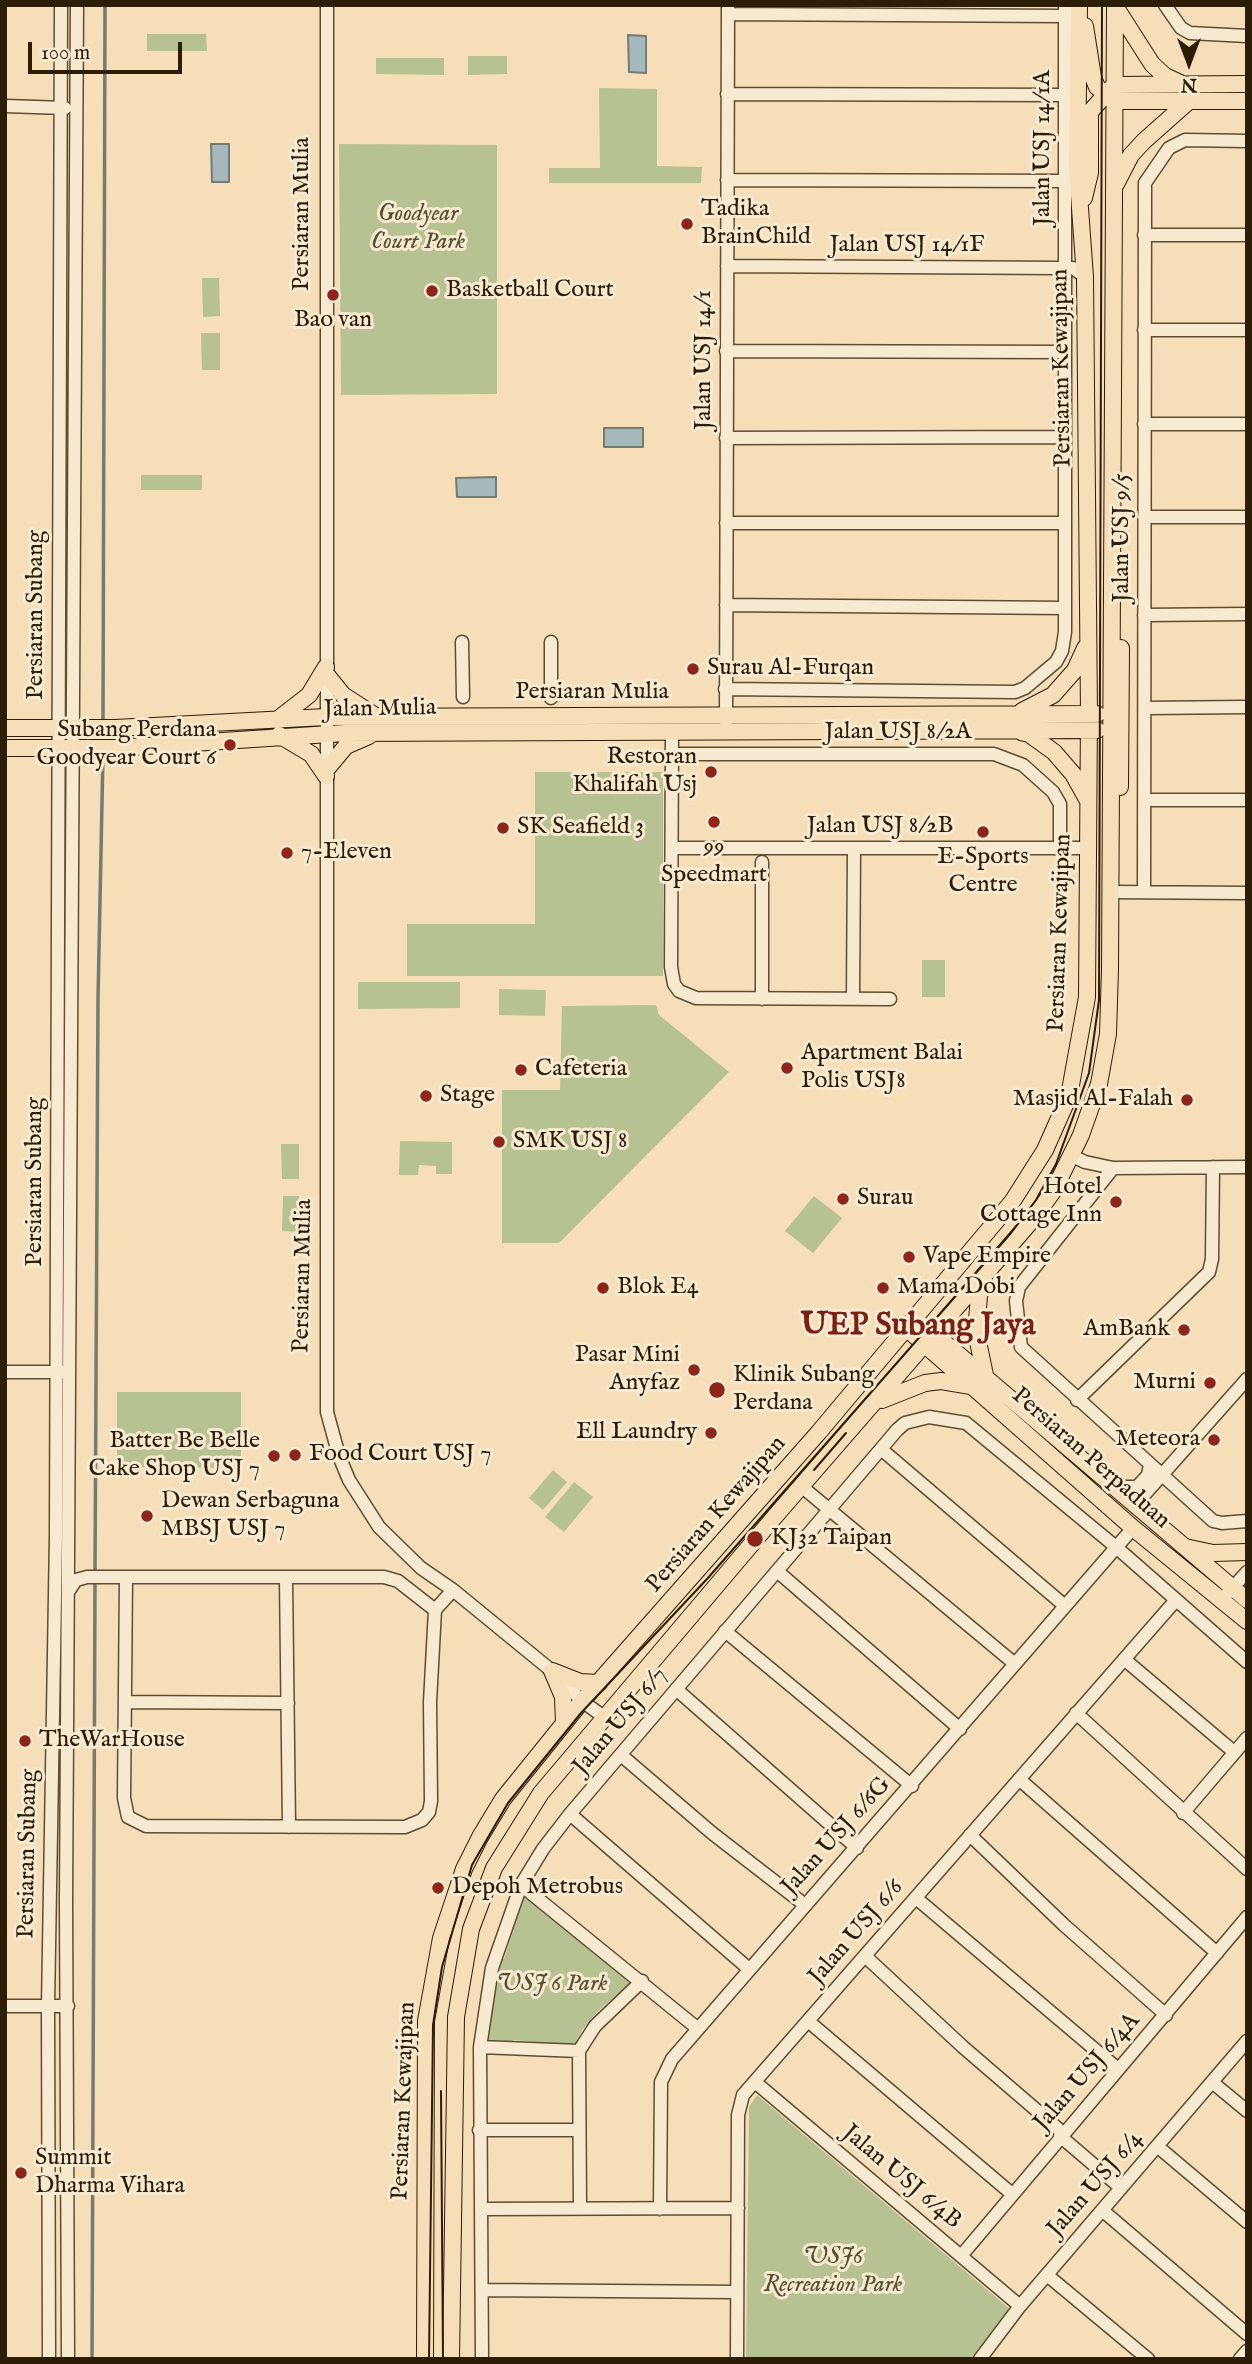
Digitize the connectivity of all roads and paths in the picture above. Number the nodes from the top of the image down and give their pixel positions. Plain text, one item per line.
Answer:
1 (61, 5) edge
2 (77, 5) edge
3 (327, 5) edge
4 (1079, 5) edge
5 (1115, 5) edge
6 (1165, 5) edge
7 (728, 10) edge
8 (849, 10) edge
9 (870, 10) edge
10 (1065, 11) edge
11 (1247, 36) edge
12 (1247, 84) edge
13 (1183, 85) junction
14 (727, 94) junction
15 (1065, 94) junction
16 (1111, 94) junction
17 (1189, 101) junction
18 (1247, 101) edge
19 (5, 106) edge
20 (60, 107) junction
21 (76, 108) junction
22 (1247, 141) edge
23 (727, 180) junction
24 (1065, 181) junction
25 (1114, 189) junction
26 (1081, 209) junction
27 (1144, 234) junction
28 (1247, 235) edge
29 (727, 266) junction
30 (1065, 268) junction
31 (1085, 277) junction
32 (1144, 330) junction
33 (1247, 330) edge
34 (726, 351) junction
35 (1065, 352) junction
36 (1144, 424) junction
37 (1247, 424) edge
38 (1065, 437) junction
39 (726, 438) junction
40 (1144, 517) junction
41 (1247, 517) edge
42 (726, 523) junction
43 (1065, 523) junction
44 (1112, 552) junction
45 (726, 605) junction
46 (1065, 608) junction
47 (1247, 614) edge
48 (1144, 615) junction
49 (1088, 641) junction
50 (462, 642) dead end
51 (551, 642) dead end
52 (326, 671) junction
53 (725, 689) junction
54 (463, 697) dead end
55 (551, 698) dead end
56 (1247, 707) edge
57 (1144, 708) junction
58 (725, 715) junction
59 (1015, 722) junction
60 (1089, 722) junction
61 (1110, 722) junction
62 (379, 724) junction
63 (326, 725) junction
64 (278, 727) junction
65 (5, 728) edge
66 (73, 728) junction
67 (672, 732) junction
68 (727, 732) junction
69 (5, 748) edge
70 (73, 748) junction
71 (672, 754) junction
72 (326, 773) junction
73 (1145, 800) junction
74 (1247, 800) edge
75 (1088, 801) junction
76 (672, 848) junction
77 (854, 848) junction
78 (1060, 848) junction
79 (1088, 848) junction
80 (762, 862) dead end
81 (1110, 872) junction
82 (1110, 892) junction
83 (1144, 892) junction
84 (1247, 893) edge
85 (762, 999) junction
86 (853, 999) junction
87 (890, 999) dead end
88 (1070, 1155) junction
89 (1213, 1167) junction
90 (1247, 1167) edge
91 (1113, 1168) junction
92 (986, 1272) junction
93 (911, 1323) junction
94 (928, 1338) junction
95 (5, 1372) edge
96 (56, 1372) junction
97 (72, 1373) junction
98 (1247, 1379) edge
99 (979, 1382) junction
100 (1077, 1400) junction
101 (874, 1404) junction
102 (881, 1449) junction
103 (1150, 1464) junction
104 (1162, 1474) junction
105 (801, 1486) junction
106 (1117, 1488) junction
107 (1136, 1504) junction
108 (829, 1510) junction
109 (1247, 1521) edge
110 (1133, 1528) junction
111 (1183, 1546) junction
112 (1116, 1547) junction
113 (69, 1549) junction
114 (1247, 1552) edge
115 (777, 1571) junction
116 (1247, 1572) edge
117 (87, 1577) junction
118 (126, 1578) junction
119 (286, 1579) junction
120 (453, 1590) junction
121 (68, 1593) junction
122 (1227, 1594) junction
123 (1175, 1600) junction
124 (1065, 1606) junction
125 (1244, 1606) edge
126 (435, 1611) junction
127 (725, 1631) junction
128 (1124, 1659) junction
129 (1247, 1662) edge
130 (1015, 1664) junction
131 (552, 1671) junction
132 (599, 1683) junction
133 (676, 1689) junction
134 (582, 1701) junction
135 (126, 1702) junction
136 (288, 1703) junction
137 (1076, 1713) junction
138 (604, 1717) junction
139 (564, 1723) junction
140 (960, 1729) junction
141 (1247, 1738) edge
142 (1234, 1752) junction
143 (621, 1755) junction
144 (1019, 1779) junction
145 (912, 1786) junction
146 (570, 1814) junction
147 (1183, 1814) junction
148 (289, 1827) junction
149 (970, 1835) junction
150 (857, 1847) junction
151 (1247, 1869) edge
152 (521, 1885) junction
153 (916, 1898) junction
154 (805, 1905) junction
155 (1247, 1917) edge
156 (1217, 1953) junction
157 (865, 1956) junction
158 (749, 1969) junction
159 (642, 1981) junction
160 (5, 2006) edge
161 (47, 2006) junction
162 (68, 2006) junction
163 (1166, 2015) junction
164 (808, 2021) junction
165 (697, 2028) junction
166 (1247, 2041) edge
167 (480, 2047) junction
168 (579, 2050) junction
169 (1118, 2069) junction
170 (755, 2081) junction
171 (1212, 2081) junction
172 (1247, 2111) edge
173 (479, 2130) junction
174 (579, 2130) junction
175 (1061, 2134) junction
176 (1157, 2146) junction
177 (1121, 2188) junction
178 (1012, 2194) junction
179 (580, 2208) junction
180 (738, 2208) junction
181 (482, 2209) junction
182 (660, 2209) junction
183 (1102, 2210) junction
184 (1247, 2222) edge
185 (961, 2256) junction
186 (1047, 2275) junction
187 (482, 2290) junction
188 (737, 2292) junction
189 (1020, 2306) junction
190 (1247, 2334) edge
191 (1247, 2351) edge
192 (49, 2359) edge
193 (68, 2359) edge
194 (425, 2359) edge
195 (451, 2359) edge
196 (482, 2359) edge
197 (737, 2359) edge
198 (980, 2359) edge
199 (1148, 2359) edge
200 (1240, 2359) edge

1 - 20 street, Persiaran Subang
2 - 21 street, Persiaran Subang
3 - 52 street, Persiaran Mulia
4 - 16 main road
4 - 26 main road, Persiaran Kewajipan
5 - 13 main road
5 - 16 main road, Persiaran Kewajipan
6 - 11 street
7 - 8 street
7 - 14 street, Jalan USJ 14/1
8 - 9 street
9 - 10 street
10 - 15 street, Jalan USJ 14/1A
12 - 13 main road
13 - 16 main road
14 - 15 street
14 - 23 street, Jalan USJ 14/1
15 - 24 street, Jalan USJ 14/1A
16 - 17 main road
16 - 25 main road, Persiaran Kewajipan
16 - 26 main road
17 - 18 main road
17 - 25 main road
19 - 20 street
20 - 21 street
20 - 66 street, Persiaran Subang
21 - 66 street, Persiaran Subang
22 - 27 street, Jalan USJ 9/5
23 - 24 street
23 - 29 street, Jalan USJ 14/1
24 - 30 street, Jalan USJ 14/1A
25 - 44 main road, Persiaran Kewajipan
26 - 31 main road, Persiaran Kewajipan
27 - 28 street
27 - 32 street, Jalan USJ 9/5
29 - 30 street, Jalan USJ 14/1F
29 - 34 street, Jalan USJ 14/1
30 - 31 street, Jalan USJ 14/1F
30 - 35 street, Jalan USJ 14/1A
31 - 49 main road, Persiaran Kewajipan
32 - 33 street
32 - 36 street, Jalan USJ 9/5
34 - 35 street
34 - 39 street, Jalan USJ 14/1
35 - 38 street, Jalan USJ 14/1A
36 - 37 street
36 - 40 street, Jalan USJ 9/5
38 - 39 street
38 - 43 street, Jalan USJ 14/1A
39 - 42 street, Jalan USJ 14/1
40 - 41 street
40 - 48 street, Jalan USJ 9/5
42 - 43 street
42 - 45 street, Jalan USJ 14/1
43 - 46 street, Jalan USJ 14/1A
44 - 61 main road, Persiaran Kewajipan
44 - 81 main road, Persiaran Kewajipan
45 - 46 street
45 - 53 street, Jalan USJ 14/1
46 - 53 street, Jalan USJ 14/1A
47 - 48 street
48 - 57 street, Jalan USJ 9/5
49 - 59 main road
49 - 60 main road, Persiaran Kewajipan
50 - 54 street
51 - 55 street
52 - 62 main road
52 - 63 street, Persiaran Mulia
52 - 64 main road
53 - 58 street, Jalan USJ 14/1
56 - 57 street
57 - 73 street, Jalan USJ 9/5
58 - 59 main road, Persiaran Mulia
58 - 62 main road, Persiaran Mulia
58 - 68 street, Jalan USJ 14/1
59 - 60 main road, Persiaran Mulia
59 - 68 main road, Persiaran Mulia
59 - 75 main road
60 - 61 main road, Persiaran Mulia
60 - 75 main road, Persiaran Kewajipan
61 - 81 main road, Persiaran Kewajipan
62 - 63 main road, Jalan Mulia
62 - 67 main road, Jalan Mulia
62 - 72 main road
63 - 64 main road, Jalan Mulia
63 - 72 street, Persiaran Mulia
64 - 66 main road
64 - 70 main road, Jalan Mulia
64 - 72 main road
65 - 66 main road
66 - 70 street, Persiaran Subang
67 - 68 main road, Persiaran Mulia
67 - 71 street
69 - 70 main road, Jalan Mulia
70 - 96 street, Persiaran Subang
70 - 97 street, Persiaran Subang
71 - 76 street
71 - 78 street, Jalan USJ 8/2A
72 - 120 street, Persiaran Mulia
73 - 74 street
73 - 83 street, Jalan USJ 9/5
75 - 79 main road, Persiaran Kewajipan
76 - 77 street, Jalan USJ 8/2B
76 - 85 street
77 - 78 street, Jalan USJ 8/2B
77 - 86 street
78 - 79 street, Jalan USJ 8/2B
79 - 93 main road, Persiaran Kewajipan
80 - 85 street
81 - 82 main road, Persiaran Kewajipan
82 - 83 street
82 - 88 main road, Persiaran Kewajipan
83 - 84 street
85 - 86 street
86 - 87 street
88 - 91 street
88 - 92 main road, Persiaran Kewajipan
89 - 90 street
89 - 91 street
89 - 100 street
91 - 100 street
92 - 94 main road, Persiaran Kewajipan
92 - 99 main road
93 - 94 main road, Persiaran Perpaduan
93 - 132 main road, Persiaran Kewajipan
94 - 99 main road, Persiaran Perpaduan
94 - 101 main road, Persiaran Kewajipan
95 - 96 street
96 - 97 street
96 - 161 street, Persiaran Subang
97 - 113 street, Persiaran Subang
98 - 104 street
99 - 101 main road
99 - 106 main road, Persiaran Perpaduan
99 - 110 main road, Persiaran Perpaduan
100 - 103 street
101 - 105 main road, Persiaran Kewajipan
102 - 108 street, Jalan USJ 6/7
102 - 112 street, Jalan USJ 6/7
102 - 124 street
103 - 104 street
103 - 106 street
104 - 107 street
104 - 109 street
105 - 108 street
105 - 138 main road, Persiaran Kewajipan
106 - 107 main road, Persiaran Perpaduan
107 - 111 main road, Persiaran Perpaduan
108 - 115 street, Jalan USJ 6/7
108 - 130 street
110 - 112 street, Jalan USJ 6/6G
110 - 122 main road, Persiaran Perpaduan
111 - 114 main road
111 - 122 main road, Persiaran Perpaduan
112 - 123 street, Jalan USJ 6/7
112 - 124 street, Jalan USJ 6/6G
113 - 117 street
113 - 121 street, Persiaran Subang
115 - 127 street, Jalan USJ 6/7
115 - 140 street
116 - 122 street
117 - 118 street
117 - 121 street
118 - 119 street
118 - 135 street
119 - 126 street
119 - 136 street
120 - 126 street
120 - 131 street, Persiaran Mulia
121 - 162 street, Persiaran Subang
122 - 125 main road, Persiaran Perpaduan
123 - 128 street, Jalan USJ 6/6
123 - 129 street, Jalan USJ 6/7
124 - 130 street, Jalan USJ 6/6G
126 - 148 street
127 - 133 street, Jalan USJ 6/7
127 - 145 street
128 - 137 street, Jalan USJ 6/6
128 - 142 street
130 - 140 street, Jalan USJ 6/6G
131 - 132 main road
131 - 134 street, Persiaran Mulia
131 - 139 main road
132 - 134 main road, Persiaran Kewajipan
133 - 143 street, Jalan USJ 6/7
133 - 150 street
134 - 138 street, Persiaran Mulia
134 - 139 main road, Persiaran Kewajipan
135 - 136 street
135 - 148 street
136 - 148 street
137 - 144 street, Jalan USJ 6/6
137 - 147 street
138 - 195 main road, Persiaran Kewajipan
139 - 194 main road, Persiaran Kewajipan
140 - 145 street, Jalan USJ 6/6G
141 - 142 street
142 - 147 street
143 - 146 street, Jalan USJ 6/7
143 - 154 street
144 - 149 street, Jalan USJ 6/6
144 - 156 street
145 - 150 street, Jalan USJ 6/6G
146 - 152 street, Jalan USJ 6/7
146 - 158 street
147 - 151 street
149 - 153 street, Jalan USJ 6/6
149 - 163 street
150 - 154 street, Jalan USJ 6/6G
152 - 159 street
152 - 167 street, Jalan USJ 6/7
153 - 157 street, Jalan USJ 6/6
153 - 169 street
154 - 158 street, Jalan USJ 6/6G
155 - 156 street, Jalan USJ 6/4A
156 - 163 street, Jalan USJ 6/4A
157 - 164 street, Jalan USJ 6/6
157 - 175 street
158 - 165 street, Jalan USJ 6/6G
159 - 165 street
159 - 168 street
160 - 161 street
161 - 162 street
161 - 192 street, Persiaran Subang
162 - 193 street, Persiaran Subang
163 - 169 street, Jalan USJ 6/4A
164 - 170 street, Jalan USJ 6/6
164 - 178 street
165 - 182 street, Jalan USJ 6/6G
166 - 171 street, Jalan USJ 6/4
167 - 168 street
167 - 173 street, Jalan USJ 6/7
168 - 174 street
169 - 175 street, Jalan USJ 6/4A
170 - 180 street, Jalan USJ 6/6
170 - 185 street, Jalan USJ 6/4B
171 - 172 street
171 - 176 street, Jalan USJ 6/4
173 - 174 street
173 - 181 street, Jalan USJ 6/7
174 - 179 street
175 - 177 street
175 - 178 street, Jalan USJ 6/4A
176 - 177 street, Jalan USJ 6/4
176 - 184 street
177 - 183 street, Jalan USJ 6/4
178 - 185 street, Jalan USJ 6/4A
179 - 181 street
179 - 182 street
180 - 182 street
180 - 188 street, Jalan USJ 6/6
181 - 187 street, Jalan USJ 6/7
183 - 186 street, Jalan USJ 6/4
183 - 190 street
185 - 189 street, Jalan USJ 6/4B
186 - 189 street, Jalan USJ 6/4
186 - 199 street
187 - 188 street
187 - 196 street, Jalan USJ 6/7
188 - 197 street, Jalan USJ 6/6
189 - 198 street, Jalan USJ 6/4
191 - 200 street

